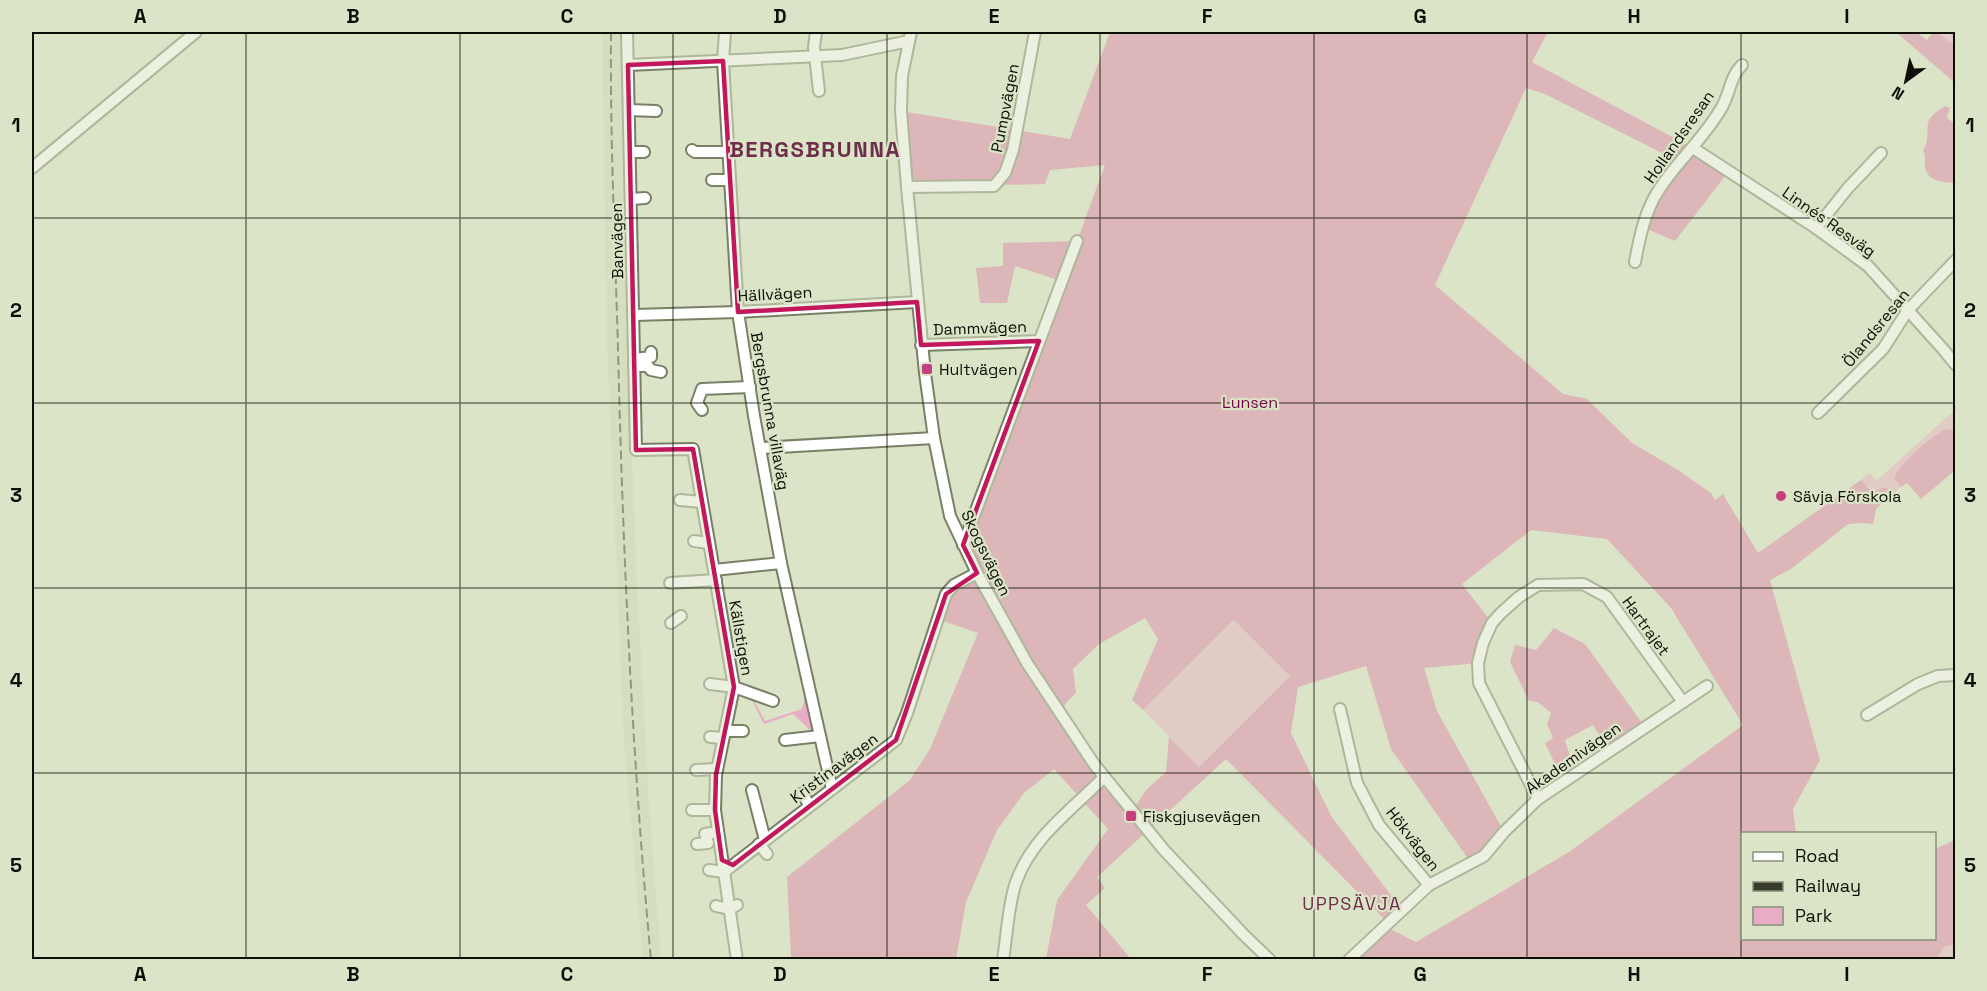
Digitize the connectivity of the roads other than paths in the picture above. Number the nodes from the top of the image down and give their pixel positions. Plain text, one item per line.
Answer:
1 (196, 32) edge
2 (627, 32) edge
3 (725, 32) edge
4 (816, 32) edge
5 (1035, 32) edge
6 (910, 36) edge
7 (815, 56) junction
8 (723, 61) junction
9 (628, 65) junction
10 (1742, 65) dead end
11 (819, 91) dead end
12 (629, 110) junction
13 (656, 111) dead end
14 (725, 145) junction
15 (1693, 148) junction
16 (692, 150) dead end
17 (630, 152) junction
18 (644, 152) dead end
19 (1881, 153) dead end
20 (32, 168) edge
21 (712, 180) dead end
22 (730, 180) junction
23 (907, 186) junction
24 (645, 198) dead end
25 (631, 199) junction
26 (1816, 228) junction
27 (1077, 241) dead end
28 (1956, 260) edge
29 (1635, 262) dead end
30 (917, 302) junction
31 (1908, 309) junction
32 (738, 312) junction
33 (634, 315) junction
34 (1039, 341) junction
35 (921, 345) junction
36 (651, 352) dead end
37 (634, 362) junction
38 (1956, 365) edge
39 (661, 372) dead end
40 (750, 387) junction
41 (702, 410) dead end
42 (1818, 413) dead end
43 (934, 438) junction
44 (760, 448) junction
45 (636, 450) joint
46 (680, 500) dead end
47 (702, 502) junction
48 (694, 541) dead end
49 (709, 543) junction
50 (963, 545) junction
51 (781, 563) junction
52 (976, 573) junction
53 (715, 575) junction
54 (669, 583) dead end
55 (1956, 675) edge
56 (710, 684) dead end
57 (1707, 686) dead end
58 (735, 687) junction
59 (773, 701) dead end
60 (1683, 702) junction
61 (1340, 709) dead end
62 (1867, 715) dead end
63 (743, 731) dead end
64 (724, 734) junction
65 (820, 736) junction
66 (710, 737) dead end
67 (785, 740) dead end
68 (717, 769) junction
69 (696, 770) dead end
70 (1104, 777) junction
71 (832, 789) junction
72 (752, 790) dead end
73 (803, 793) dead end
74 (1538, 799) junction
75 (809, 806) junction
76 (692, 810) dead end
77 (715, 810) junction
78 (720, 826) junction
79 (762, 842) junction
80 (697, 844) dead end
81 (767, 854) dead end
82 (728, 869) junction
83 (709, 870) dead end
84 (740, 875) dead end
85 (1429, 885) junction
86 (716, 906) dead end
87 (733, 907) junction
88 (1355, 958) edge
89 (737, 960) edge
90 (1003, 960) edge
91 (1270, 960) edge

1 - 20 street
2 - 9 street, Banvägen
3 - 8 street, Bergsbrunna villaväg
4 - 7 street
5 - 23 street, Pumpvägen
6 - 7 street
6 - 23 street, Skogsvägen
7 - 8 street
7 - 11 street
8 - 9 street
8 - 14 street, Bergsbrunna villaväg
9 - 12 street, Banvägen
10 - 15 street, Hollandsresan
12 - 13 street
12 - 17 street, Banvägen
14 - 16 street
14 - 22 street, Bergsbrunna villaväg
15 - 26 street, Linnés Resväg
15 - 29 street, Hollandsresan
17 - 18 street
17 - 25 street, Banvägen
19 - 26 street
21 - 22 street
22 - 32 street, Bergsbrunna villaväg
23 - 30 street, Skogsvägen
24 - 25 street
25 - 33 street, Banvägen
26 - 31 street, Linnés Resväg
27 - 34 street
28 - 31 street, Ölandsresan
30 - 32 street, Hällvägen
30 - 35 street, Skogsvägen
31 - 38 street, Linnés Resväg
31 - 42 street, Ölandsresan
32 - 33 street, Hällvägen
32 - 40 street, Bergsbrunna villaväg
33 - 37 street, Banvägen
34 - 35 street, Dammvägen
34 - 50 street
35 - 43 street, Skogsvägen
36 - 37 street
37 - 39 street
37 - 45 street, Banvägen
40 - 41 street
40 - 44 street, Bergsbrunna villaväg
43 - 44 street
43 - 50 street, Skogsvägen
44 - 51 street, Bergsbrunna villaväg
45 - 47 street, Källstigen
46 - 47 street
47 - 49 street, Källstigen
48 - 49 street
49 - 53 street, Källstigen
50 - 52 street, Skogsvägen
51 - 53 street
51 - 65 street, Bergsbrunna villaväg
52 - 70 street, Skogsvägen
52 - 71 street, Kristinavägen
53 - 54 street
53 - 58 street, Källstigen
55 - 62 street
56 - 58 street
57 - 60 street, Akademivägen
58 - 59 street
58 - 64 street, Källstigen
60 - 74 street, Akademivägen
60 - 74 street, Hartrajet
61 - 85 street, Hökvägen
63 - 64 street
64 - 66 street
64 - 68 street, Källstigen
65 - 67 street
65 - 71 street, Bergsbrunna villaväg
68 - 69 street
68 - 77 street, Källstigen
70 - 90 street
70 - 91 street, Skogsvägen
71 - 75 street, Kristinavägen
72 - 79 street
73 - 75 street
74 - 85 street, Akademivägen
75 - 79 street, Kristinavägen
76 - 77 street
77 - 78 street, Källstigen
78 - 80 street
78 - 82 street, Källstigen
79 - 81 street
79 - 82 street, Kristinavägen
82 - 83 street
82 - 84 street
82 - 87 street, Källstigen
85 - 88 street, Akademivägen
86 - 87 street
87 - 89 street, Källstigen

